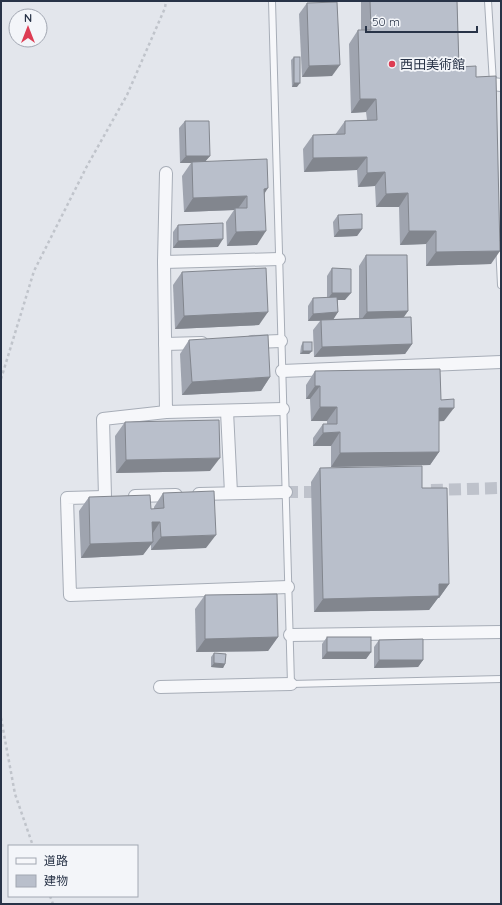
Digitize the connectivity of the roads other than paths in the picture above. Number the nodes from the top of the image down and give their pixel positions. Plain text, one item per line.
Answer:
1 (272, 1) edge
2 (488, 1) edge
3 (496, 87) edge
4 (166, 173) dead end
5 (499, 239) edge
6 (279, 259) junction
7 (164, 262) junction
8 (501, 285) edge
9 (281, 341) junction
10 (243, 342) edge
11 (212, 343) edge
12 (165, 344) junction
13 (501, 362) edge
14 (282, 371) junction
15 (283, 409) junction
16 (227, 411) junction
17 (166, 412) junction
18 (286, 492) junction
19 (231, 493) junction
20 (113, 497) junction
21 (288, 587) junction
22 (501, 632) edge
23 (290, 635) junction
24 (501, 678) edge
25 (291, 684) junction
26 (160, 687) dead end

1 - 6 lane
2 - 3 lane
4 - 7 street
5 - 8 lane
6 - 7 street
6 - 9 lane
7 - 12 street
9 - 10 street
9 - 14 lane
11 - 12 street
12 - 17 street
13 - 14 street
14 - 15 lane
15 - 16 street
15 - 18 lane
16 - 17 street
16 - 19 street
17 - 20 street
18 - 19 street
18 - 21 lane
19 - 20 street
20 - 21 street
21 - 23 lane
22 - 23 street
23 - 25 lane
24 - 25 lane
25 - 26 street

